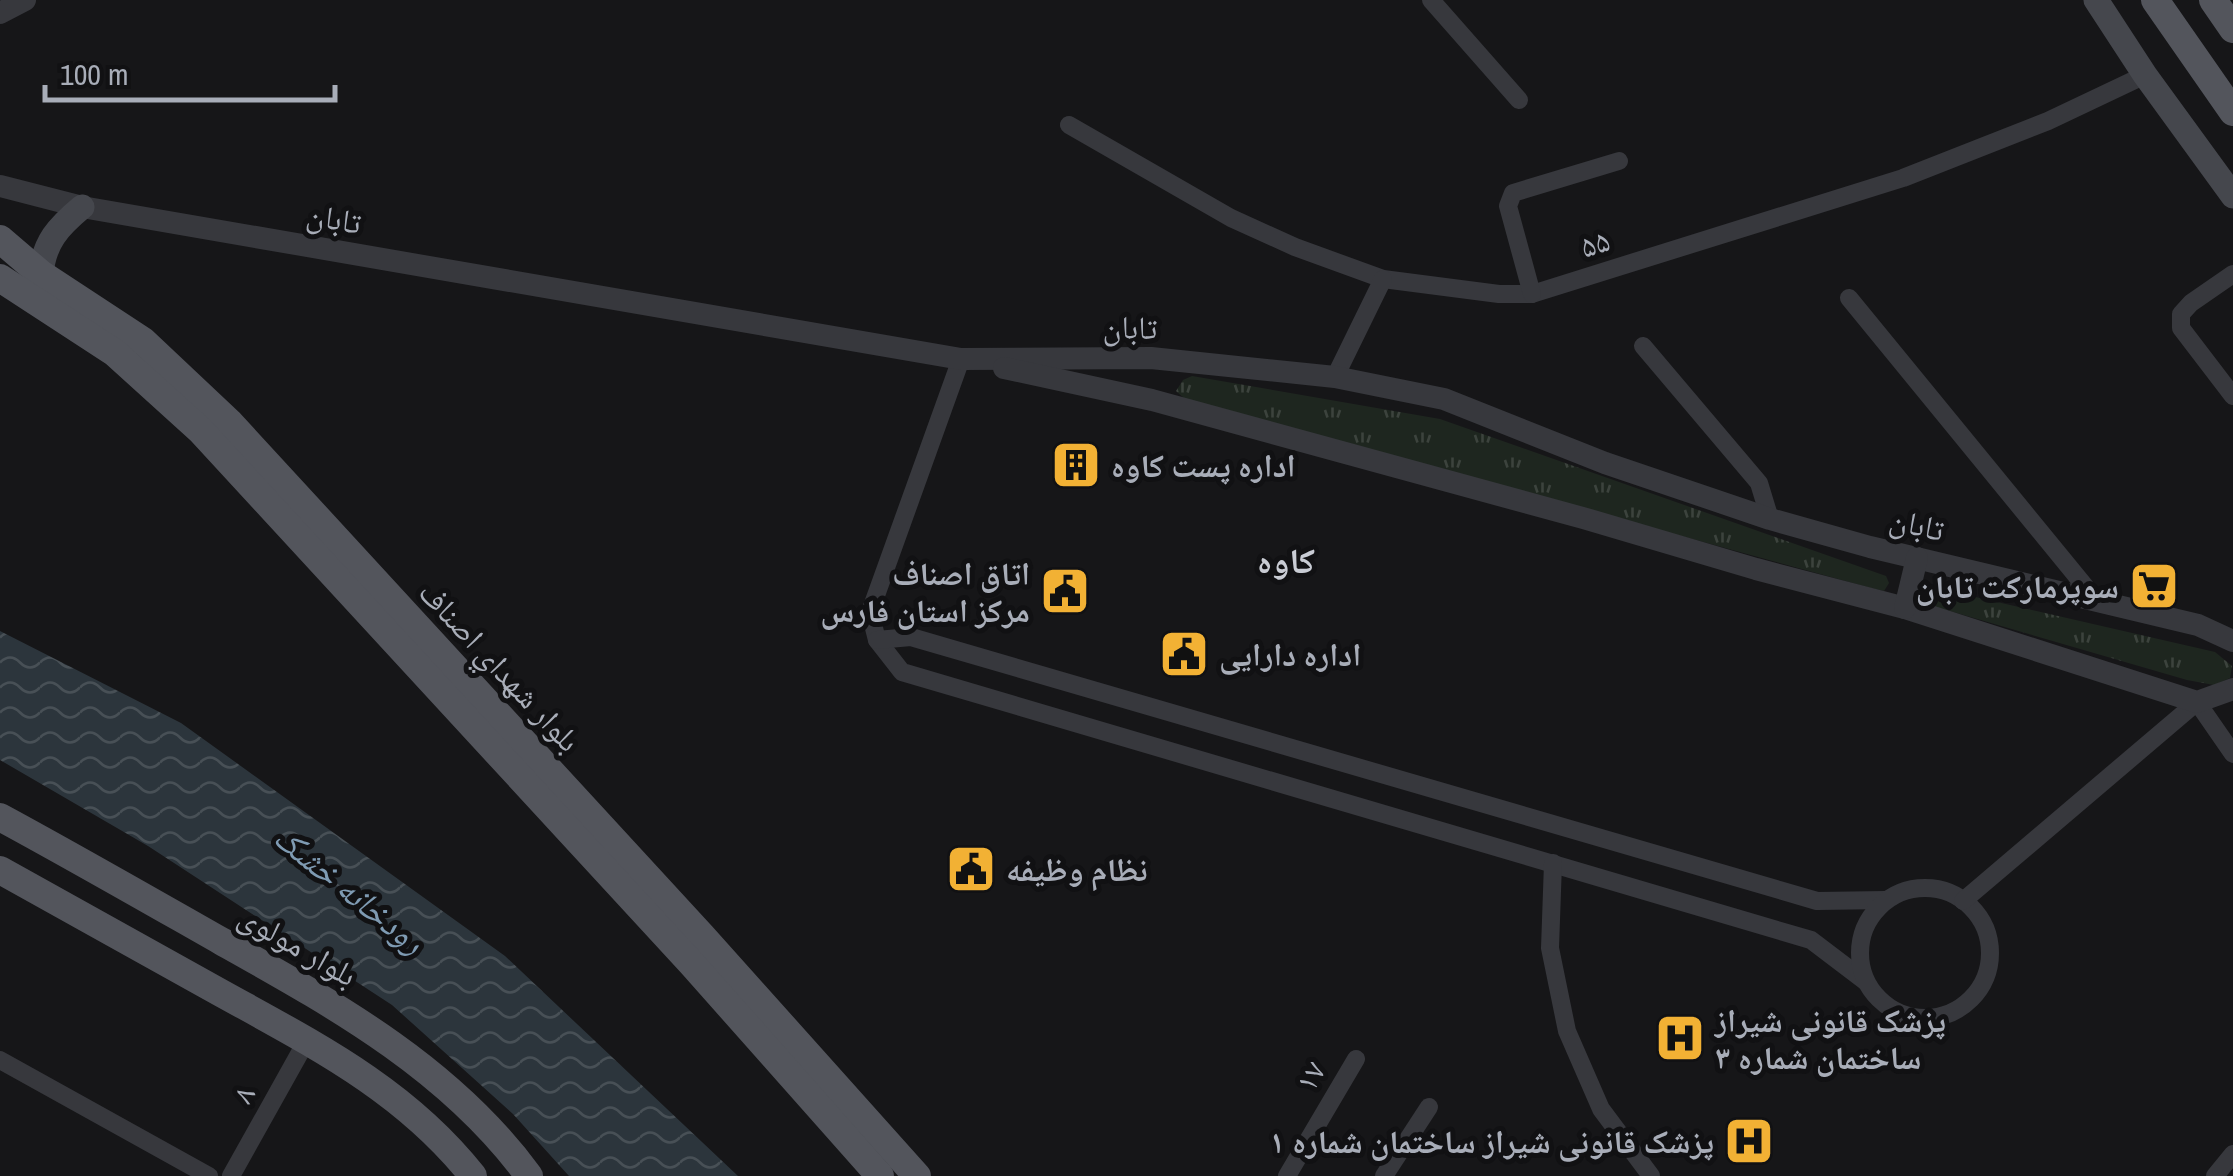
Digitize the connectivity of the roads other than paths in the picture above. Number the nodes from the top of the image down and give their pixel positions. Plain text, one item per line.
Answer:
1 (25, 0) edge
2 (2096, 0) edge
3 (2154, 0) edge
4 (2212, 0) edge
5 (1434, 1) edge
6 (0, 13) edge
7 (2233, 29) edge
8 (2145, 75) junction
9 (1519, 100) dead end
10 (2233, 112) edge
11 (1068, 124) dead end
12 (1619, 161) dead end
13 (0, 186) edge
14 (2233, 196) edge
15 (82, 207) junction
16 (0, 238) edge
17 (0, 266) edge
18 (2233, 274) edge
19 (0, 278) edge
20 (1383, 279) junction
21 (38, 286) junction
22 (1532, 294) junction
23 (1850, 298) dead end
24 (1643, 346) dead end
25 (962, 359) junction
26 (1336, 377) junction
27 (2233, 396) edge
28 (1770, 519) junction
29 (1916, 558) junction
30 (2097, 600) junction
31 (1904, 608) junction
32 (877, 640) junction
33 (2233, 640) edge
34 (2233, 690) edge
35 (2197, 702) junction
36 (2233, 754) edge
37 (0, 816) edge
38 (41, 839) junction
39 (1553, 863) junction
40 (7, 874) edge
41 (1886, 900) junction
42 (1962, 901) junction
43 (1865, 981) junction
44 (307, 1040) junction
45 (1356, 1059) dead end
46 (0, 1060) edge
47 (1429, 1108) dead end
48 (2233, 1154) edge
49 (209, 1176) edge
50 (231, 1176) edge
51 (473, 1176) edge
52 (529, 1176) edge
53 (880, 1176) edge
54 (917, 1176) edge
55 (1287, 1176) edge
56 (1384, 1176) edge
57 (1651, 1176) edge
58 (2215, 1176) edge

1 - 6 street
2 - 8 main road
3 - 10 main road
4 - 7 main road
5 - 9 street
8 - 14 main road
8 - 22 street, ۵۵
11 - 20 street, ۵۵
12 - 22 street
13 - 15 street, تابان
15 - 21 main road
15 - 25 street, تابان
16 - 21 main road, بلوار شهداي اصناف
17 - 21 main road
18 - 27 street
19 - 21 main road, بلوار شهداي اصناف
20 - 22 street, ۵۵
20 - 26 street
21 - 53 main road, بلوار شهداي اصناف
21 - 54 main road, بلوار شهداي اصناف
23 - 30 street
24 - 28 street
25 - 26 street, تابان
25 - 31 street
25 - 32 street
26 - 28 street, تابان
28 - 29 street, تابان
29 - 30 street, تابان
29 - 31 street
30 - 33 street, تابان
31 - 35 street
32 - 39 street
32 - 41 street
34 - 35 street
35 - 36 street
35 - 42 street
37 - 38 main road, بلوار مولوی
38 - 40 main road
38 - 52 main road, بلوار مولوی
39 - 43 street
39 - 57 street
40 - 44 main road
41 - 42 street
41 - 43 street
42 - 43 street
44 - 50 street, ۸
44 - 51 main road
45 - 55 street, ۱۷
46 - 49 street
47 - 56 street
48 - 58 street

